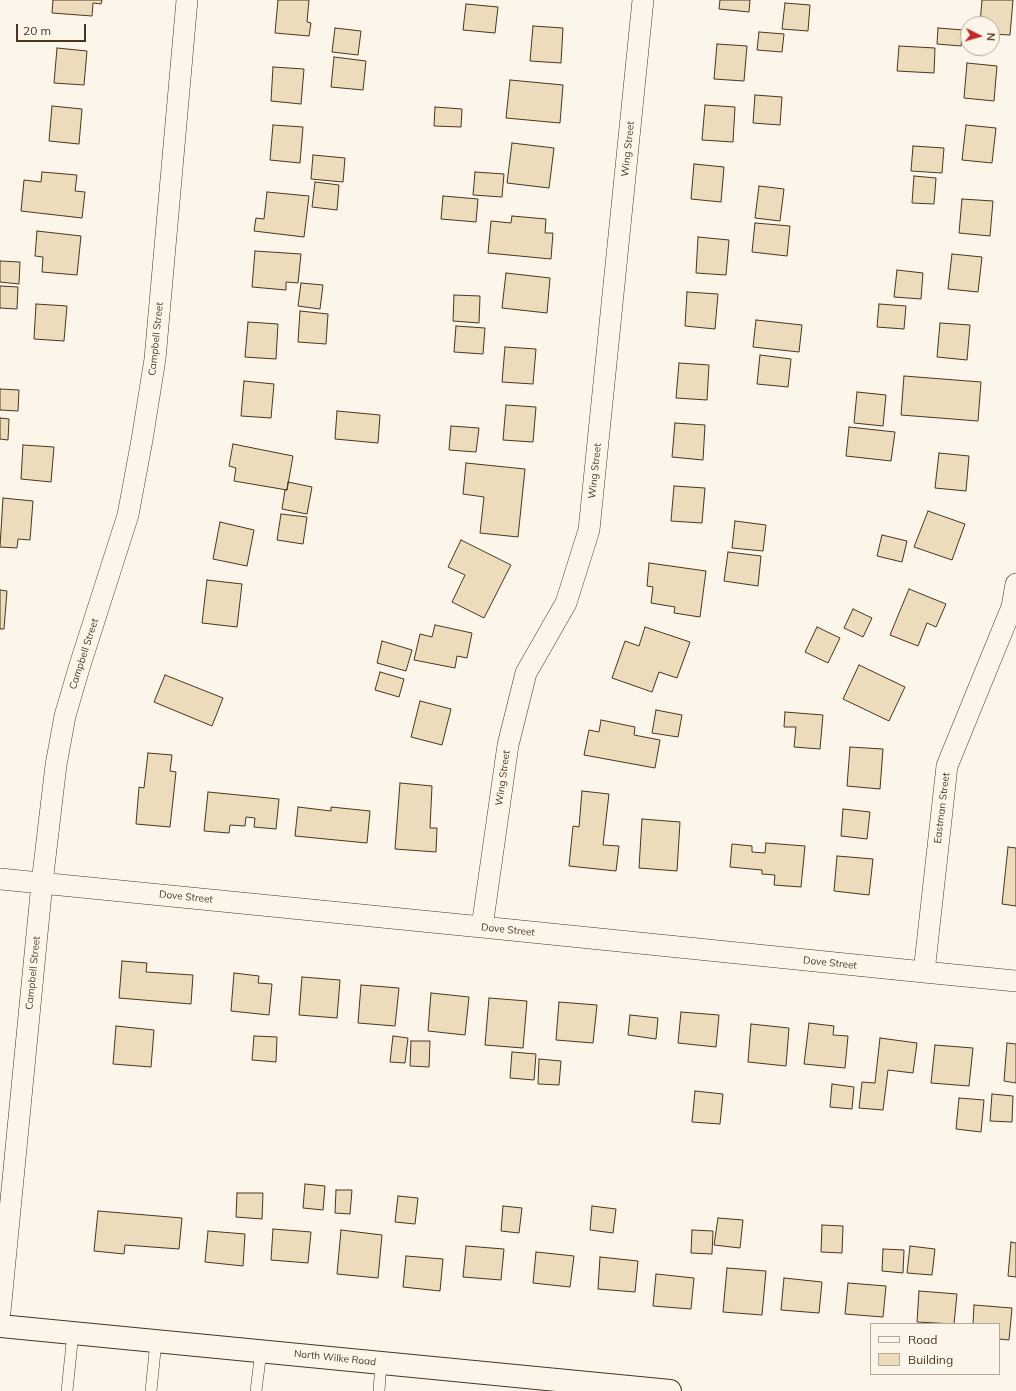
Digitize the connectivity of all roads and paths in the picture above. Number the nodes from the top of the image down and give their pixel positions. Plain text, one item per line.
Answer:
1 (187, 0) edge
2 (643, 0) edge
3 (1016, 584) edge
4 (0, 879) edge
5 (42, 883) junction
6 (482, 927) junction
7 (924, 972) junction
8 (1016, 981) edge
9 (0, 1312) edge
10 (0, 1326) edge
11 (73, 1333) junction
12 (156, 1341) junction
13 (261, 1351) junction
14 (381, 1363) junction
15 (67, 1391) edge
16 (151, 1391) edge
17 (256, 1391) edge
18 (378, 1391) edge
19 (670, 1391) edge

1 - 5 street, Campbell Street
2 - 6 street, Wing Street
3 - 7 street, Eastman Street
4 - 5 street, Dove Street
5 - 6 street, Dove Street
5 - 9 street, Campbell Street
6 - 7 street, Dove Street
7 - 8 street, Dove Street
10 - 11 main road, North Wilke Road
11 - 12 main road, North Wilke Road
11 - 15 lane
12 - 13 main road, North Wilke Road
12 - 16 lane
13 - 14 main road, North Wilke Road
13 - 17 lane
14 - 18 lane
14 - 19 main road, North Wilke Road

